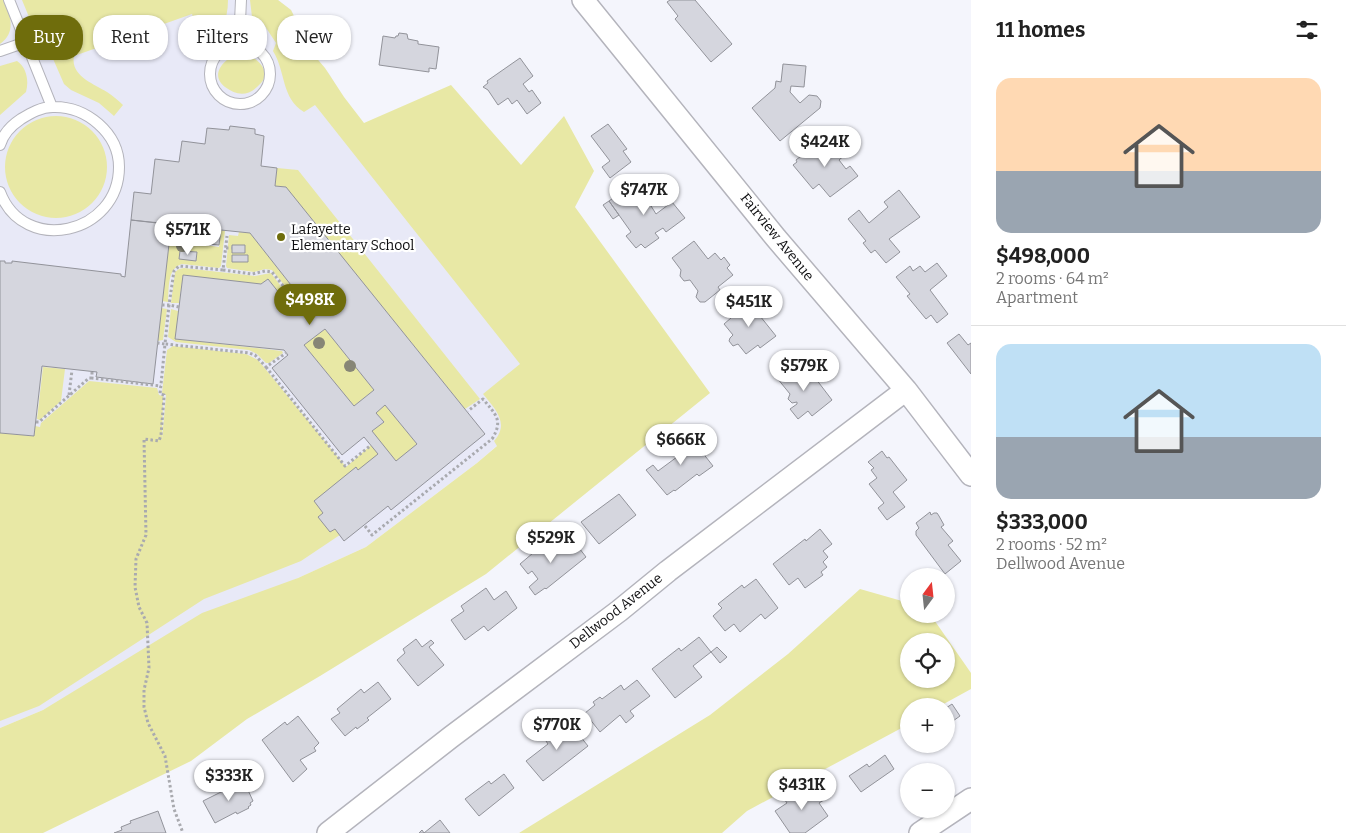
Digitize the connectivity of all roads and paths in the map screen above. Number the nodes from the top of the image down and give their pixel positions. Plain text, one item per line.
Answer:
1 (10, 0) edge
2 (241, 0) edge
3 (583, 0) edge
4 (16, 15) edge
5 (240, 15) edge
6 (239, 43) joint
7 (15, 46) edge
8 (0, 51) edge
9 (33, 60) edge
10 (52, 107) junction
11 (0, 145) edge
12 (0, 192) edge
13 (227, 236) dead end
14 (226, 248) junction
15 (232, 248) dead end
16 (223, 270) junction
17 (296, 302) dead end
18 (162, 305) dead end
19 (169, 306) junction
20 (179, 306) dead end
21 (157, 343) dead end
22 (165, 344) junction
23 (286, 353) dead end
24 (266, 367) junction
25 (72, 370) dead end
26 (92, 372) dead end
27 (92, 378) junction
28 (161, 386) junction
29 (906, 390) junction
30 (69, 396) junction
31 (468, 411) dead end
32 (36, 422) dead end
33 (370, 446) dead end
34 (971, 475) edge
35 (365, 526) dead end
36 (971, 799) edge
37 (183, 833) edge
38 (328, 833) edge
39 (920, 833) edge

1 - 4 lane
2 - 5 lane
3 - 29 street, Fairview Avenue
6 - 6 lane
7 - 8 lane
9 - 10 lane
10 - 11 lane
10 - 12 lane
13 - 14 path
14 - 15 path
14 - 16 path
16 - 17 path
16 - 19 path
18 - 19 path
19 - 20 path
19 - 22 path
21 - 22 path
22 - 24 path
22 - 28 path
23 - 24 path
24 - 33 path
25 - 30 path
26 - 27 path
27 - 28 path
27 - 30 path
28 - 37 path
29 - 34 street, Fairview Avenue
29 - 38 street, Dellwood Avenue
30 - 32 path
31 - 35 path
36 - 39 street

